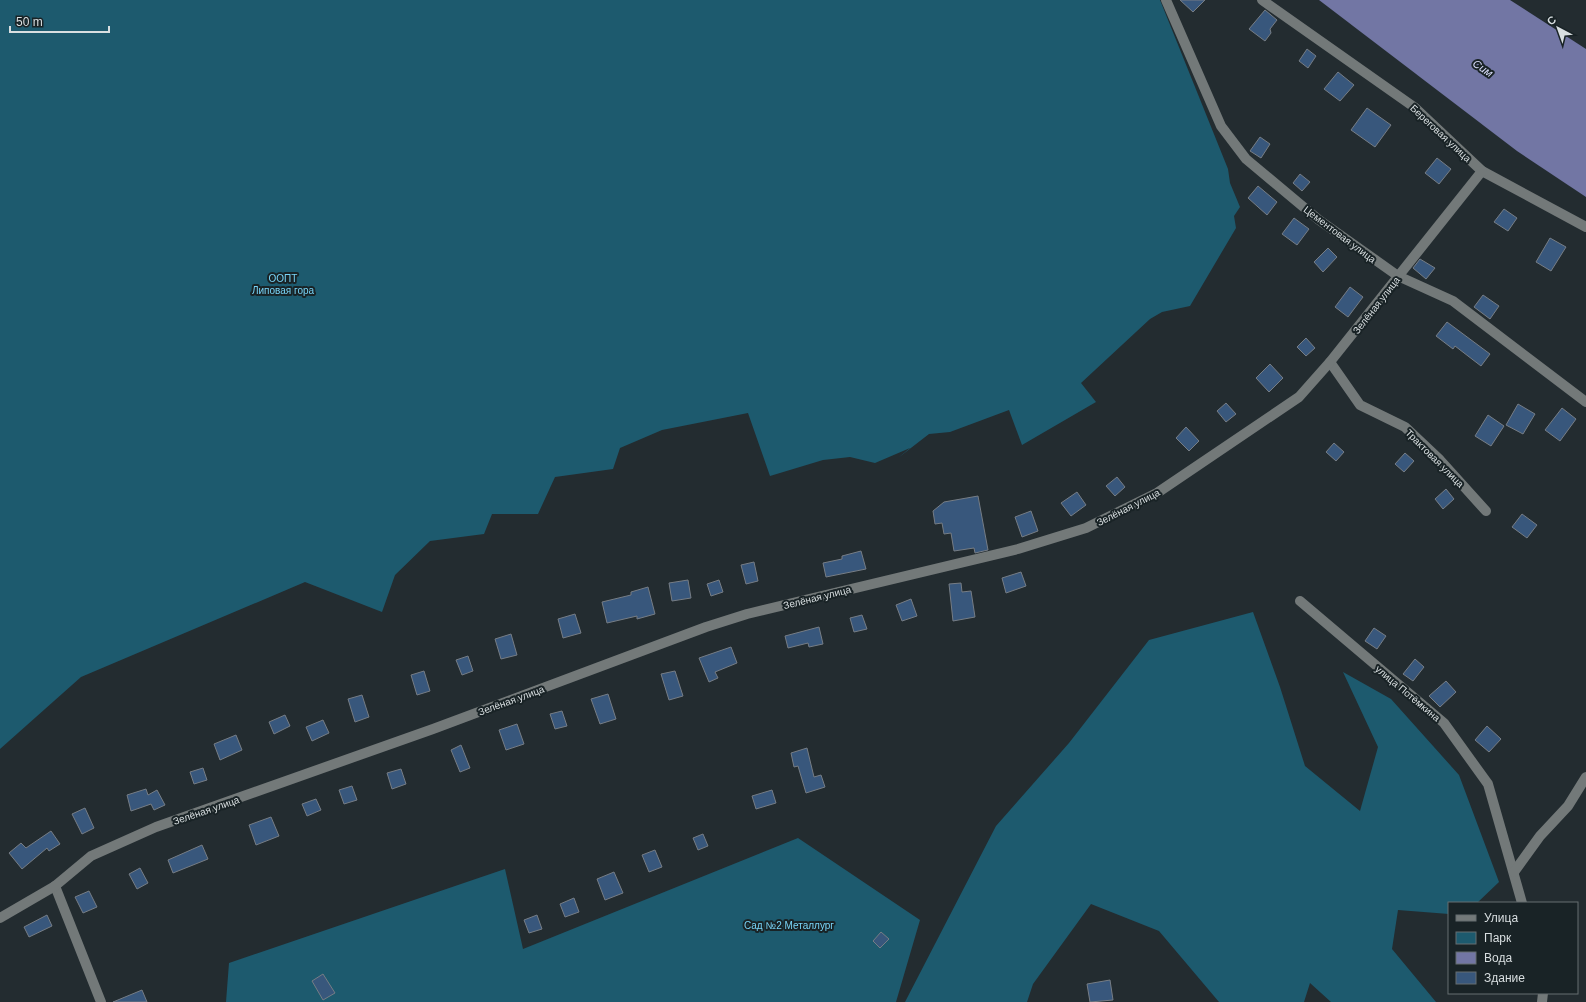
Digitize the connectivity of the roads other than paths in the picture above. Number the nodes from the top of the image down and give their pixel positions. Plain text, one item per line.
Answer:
1 (1166, 0) edge
2 (1262, 0) edge
3 (1482, 171) junction
4 (1586, 227) edge
5 (1398, 276) junction
6 (1330, 362) junction
7 (1586, 402) edge
8 (1486, 511) dead end
9 (1300, 602) dead end
10 (1586, 777) edge
11 (1514, 872) junction
12 (55, 886) junction
13 (1522, 902) edge
14 (0, 918) edge
15 (101, 1002) edge

1 - 5 street, Цементовая улица
2 - 3 street, Береговая улица
3 - 4 street, Береговая улица
3 - 5 street, Зелёная улица
5 - 6 street, Зелёная улица
5 - 7 street, Цементовая улица
6 - 8 street, Трактовая улица
6 - 12 street, Зелёная улица
9 - 11 street, улица Потёмкина
10 - 11 street
11 - 13 street, улица Потёмкина
12 - 14 street, Зелёная улица
12 - 15 street

